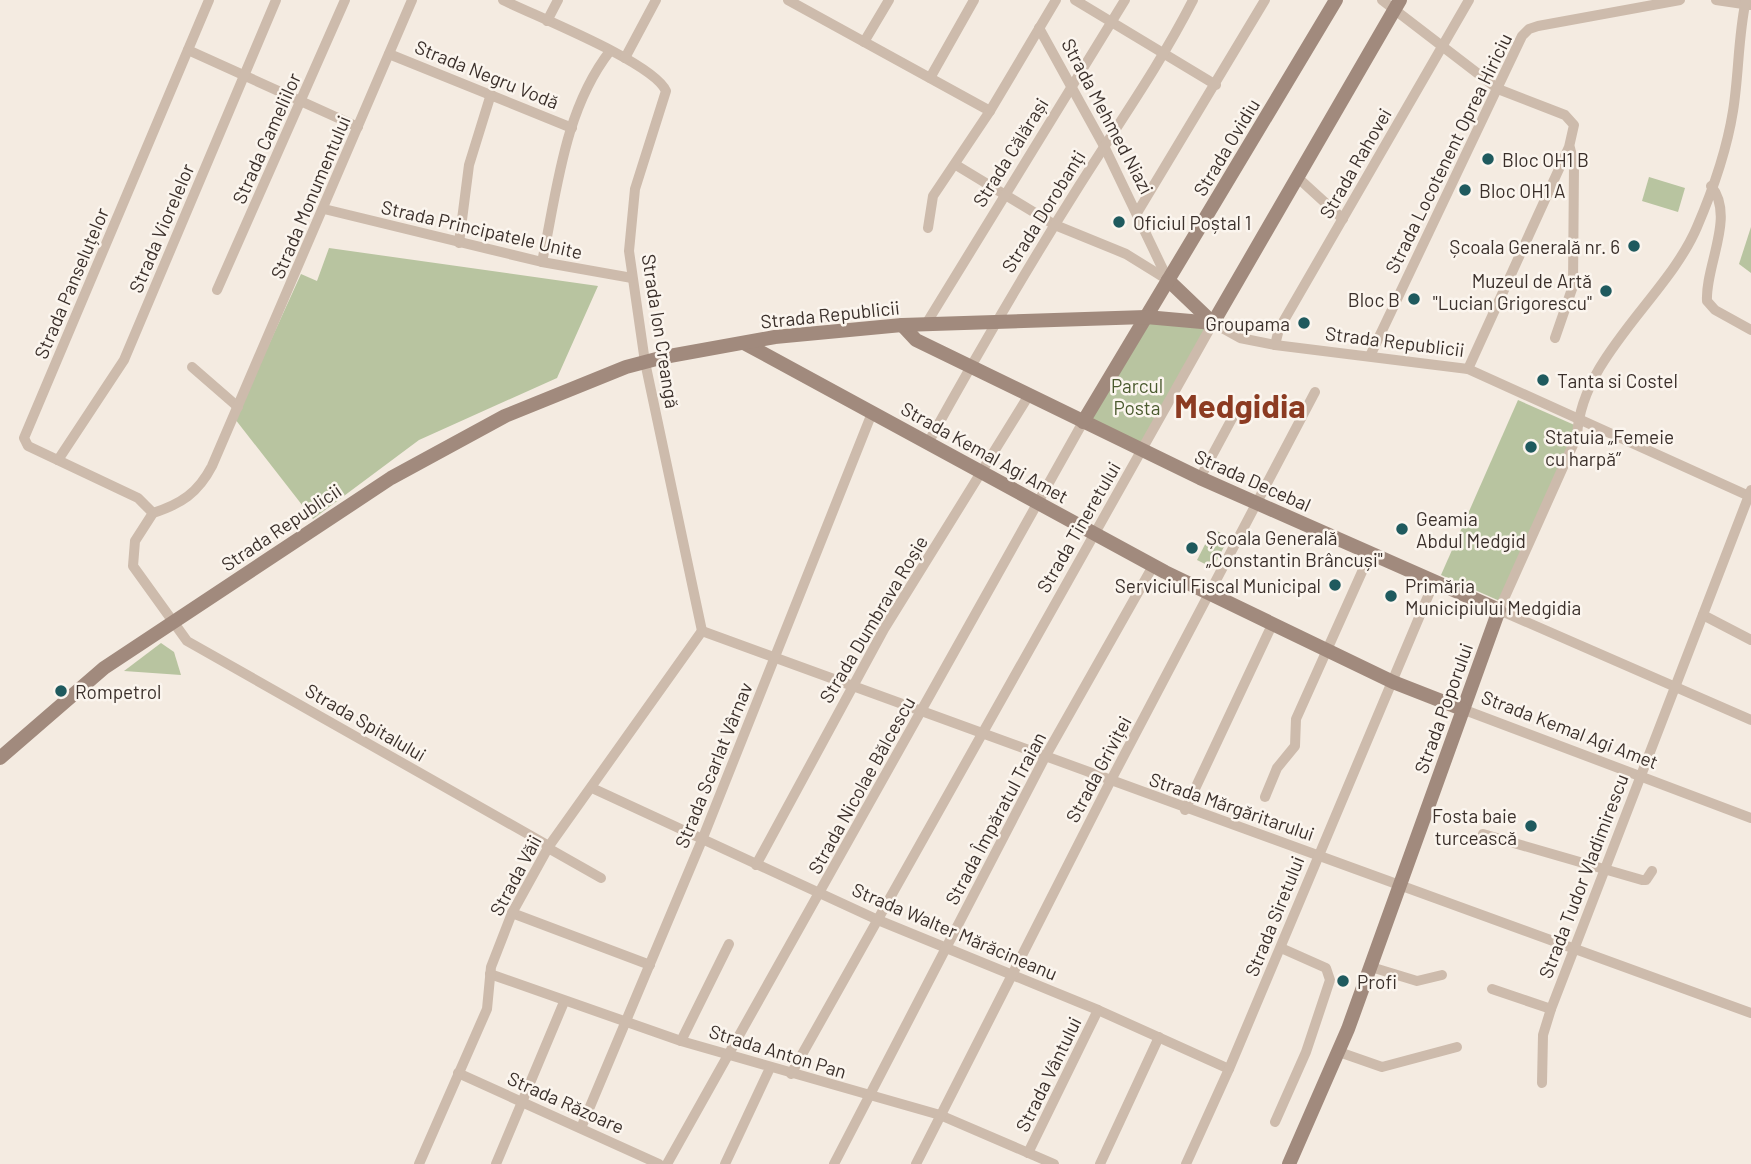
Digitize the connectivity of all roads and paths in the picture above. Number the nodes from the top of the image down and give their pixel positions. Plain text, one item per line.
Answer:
1 (209, 0) edge
2 (276, 0) edge
3 (345, 0) edge
4 (412, 0) edge
5 (503, 0) edge
6 (558, 0) edge
7 (656, 0) edge
8 (788, 0) edge
9 (889, 0) edge
10 (974, 0) edge
11 (1056, 0) edge
12 (1076, 0) edge
13 (1125, 0) edge
14 (1193, 0) edge
15 (1265, 0) edge
16 (1336, 0) edge
17 (1382, 0) edge
18 (1469, 0) edge
19 (1680, 0) edge
20 (1716, 0) edge
21 (1747, 3) edge
22 (808, 5) edge
23 (1397, 5) edge
24 (1628, 5) edge
25 (547, 21) junction
26 (1112, 23) junction
27 (1039, 28) junction
28 (864, 42) junction
29 (1443, 48) junction
30 (188, 50) junction
31 (610, 51) junction
32 (389, 54) junction
33 (1166, 55) junction
34 (625, 58) junction
35 (244, 76) junction
36 (930, 78) junction
37 (1072, 85) junction
38 (1216, 85) junction
39 (1498, 89) junction
40 (491, 94) junction
41 (302, 102) junction
42 (990, 111) junction
43 (358, 127) junction
44 (572, 128) junction
45 (1104, 146) junction
46 (1569, 148) junction
47 (956, 165) junction
48 (1297, 177) junction
49 (1711, 186) junction
50 (1004, 193) junction
51 (324, 209) junction
52 (1137, 213) junction
53 (1343, 219) junction
54 (1055, 225) junction
55 (928, 228) dead end
56 (459, 243) junction
57 (1159, 259) junction
58 (542, 262) junction
59 (1179, 263) junction
60 (632, 278) junction
61 (1168, 280) junction
62 (217, 290) dead end
63 (1146, 317) junction
64 (995, 321) junction
65 (1213, 323) junction
66 (926, 324) junction
67 (902, 325) junction
68 (1751, 330) edge
69 (1555, 338) dead end
70 (744, 343) junction
71 (1275, 345) junction
72 (1370, 356) junction
73 (645, 362) junction
74 (192, 367) dead end
75 (970, 367) junction
76 (1468, 369) junction
77 (1315, 392) dead end
78 (1029, 395) junction
79 (238, 407) junction
80 (872, 413) junction
81 (1235, 413) dead end
82 (1578, 418) junction
83 (1083, 422) junction
84 (928, 443) junction
85 (1143, 451) junction
86 (58, 460) junction
87 (983, 474) junction
88 (1200, 478) junction
89 (1750, 493) edge
90 (1038, 503) junction
91 (1257, 504) junction
92 (153, 513) junction
93 (1095, 535) junction
94 (1370, 554) junction
95 (1153, 566) junction
96 (1434, 582) junction
97 (1210, 595) junction
98 (1499, 610) junction
99 (1703, 615) junction
100 (173, 622) junction
101 (1272, 625) junction
102 (702, 631) junction
103 (1751, 640) edge
104 (1325, 650) junction
105 (775, 658) junction
106 (1393, 682) junction
107 (852, 685) junction
108 (1674, 687) junction
109 (1462, 709) junction
110 (923, 712) junction
111 (1751, 720) edge
112 (983, 734) junction
113 (1045, 757) junction
114 (0, 758) edge
115 (1640, 777) junction
116 (1110, 782) junction
117 (592, 788) junction
118 (1265, 797) dead end
119 (1185, 810) junction
120 (1751, 818) edge
121 (1482, 834) dead end
122 (702, 840) junction
123 (548, 847) junction
124 (1318, 855) junction
125 (756, 865) junction
126 (1606, 867) junction
127 (1652, 871) dead end
128 (601, 878) dead end
129 (1400, 885) junction
130 (821, 894) junction
131 (512, 913) junction
132 (878, 920) junction
133 (729, 944) dead end
134 (947, 948) junction
135 (1280, 948) junction
136 (1574, 948) junction
137 (650, 965) junction
138 (1371, 967) junction
139 (490, 974) junction
140 (1011, 974) junction
141 (1442, 975) dead end
142 (1492, 989) dead end
143 (564, 1002) junction
144 (1551, 1009) junction
145 (1098, 1010) junction
146 (1751, 1013) edge
147 (626, 1023) junction
148 (1159, 1037) junction
149 (681, 1041) junction
150 (1458, 1047) dead end
151 (1339, 1052) junction
152 (727, 1055) junction
153 (770, 1068) junction
154 (1229, 1069) junction
155 (458, 1073) junction
156 (791, 1074) junction
157 (1542, 1083) dead end
158 (868, 1097) junction
159 (522, 1102) junction
160 (940, 1115) junction
161 (1275, 1122) dead end
162 (581, 1128) junction
163 (1028, 1153) junction
164 (421, 1163) edge
165 (496, 1164) edge
166 (659, 1164) edge
167 (667, 1164) edge
168 (725, 1164) edge
169 (834, 1164) edge
170 (916, 1164) edge
171 (1054, 1164) edge
172 (1100, 1164) edge
173 (1186, 1164) edge
174 (1289, 1164) edge

1 - 30 street, Strada Panseluțelor
2 - 35 street, Strada Viorelelor
3 - 41 street, Strada Cameliilor
4 - 32 street, Strada Monumentului
5 - 25 street
6 - 25 street
7 - 34 street
8 - 22 street
9 - 28 street
10 - 36 street
11 - 27 street
12 - 26 street
13 - 26 street, Strada Călărași
14 - 33 street, Strada Dorobanți
15 - 38 street
16 - 59 main road, Strada Ovidiu
17 - 23 street
18 - 29 street, Strada Rahovei
19 - 24 street, Strada Locotenent Oprea Hiriciu
20 - 21 street
21 - 49 street, Strada Poporului
22 - 28 street
23 - 29 street
23 - 48 main road, Strada Tineretului
24 - 39 street, Strada Locotenent Oprea Hiriciu
25 - 31 street
26 - 33 street
26 - 37 street, Strada Călărași
27 - 37 street, Strada Mehmed Niazi
27 - 42 street
28 - 36 street
29 - 39 street
29 - 53 street, Strada Rahovei
30 - 35 street
30 - 86 street, Strada Panseluțelor
31 - 34 street
31 - 44 street
32 - 40 street, Strada Negru Vodă
32 - 43 street, Strada Monumentului
33 - 38 street
33 - 45 street, Strada Dorobanți
34 - 60 street, Strada Ion Creangă
35 - 41 street
35 - 86 street, Strada Viorelelor
36 - 42 street
37 - 45 street, Strada Mehmed Niazi
37 - 50 street, Strada Călărași
38 - 52 street
39 - 46 street
39 - 72 street, Strada Locotenent Oprea Hiriciu
40 - 44 street, Strada Negru Vodă
40 - 56 street
41 - 43 street
41 - 62 street, Strada Cameliilor
42 - 47 street
43 - 51 street, Strada Monumentului
44 - 58 street
45 - 52 street, Strada Mehmed Niazi
45 - 54 street, Strada Dorobanți
46 - 69 street
46 - 76 street
47 - 50 street
47 - 55 street
48 - 53 street
48 - 65 main road, Strada Tineretului
49 - 68 street
49 - 82 street, Strada Poporului
50 - 54 street
50 - 66 street, Strada Călărași
51 - 56 street, Strada Principatele Unite
51 - 79 street, Strada Monumentului
52 - 57 street, Strada Mehmed Niazi
53 - 71 street, Strada Rahovei
54 - 61 street
54 - 64 street, Strada Dorobanți
56 - 58 street, Strada Principatele Unite
57 - 59 street
57 - 61 street, Strada Mehmed Niazi
58 - 60 street, Strada Principatele Unite
59 - 61 main road, Strada Ovidiu
60 - 73 street, Strada Ion Creangă
61 - 63 main road, Strada Ovidiu
61 - 65 main road, Strada Mehmed Niazi
63 - 64 main road, Strada Republicii
63 - 65 main road, Strada Republicii
63 - 83 main road, Strada Ovidiu
64 - 66 main road, Strada Republicii
64 - 75 street, Strada Dorobanți
65 - 71 street, Strada Republicii
65 - 85 street, Strada Tineretului
66 - 67 main road, Strada Republicii
67 - 70 main road, Strada Republicii
67 - 75 main road, Strada Decebal
70 - 73 main road, Strada Republicii
70 - 80 main road, Strada Kemal Agi Amet
71 - 72 street, Strada Republicii
72 - 76 street, Strada Republicii
73 - 100 main road, Strada Republicii
73 - 102 street, Strada Ion Creangă
74 - 79 street
75 - 78 main road, Strada Decebal
75 - 84 street, Strada Dorobanți
76 - 82 street, Strada Republicii
77 - 91 street, Strada Griviței
78 - 83 main road, Strada Decebal
78 - 87 street, Strada Dumbrava Roșie
79 - 92 street, Strada Monumentului
80 - 84 main road, Strada Kemal Agi Amet
80 - 105 street, Strada Scarlat Vârnav
81 - 88 street
82 - 89 street, Strada Republicii
82 - 98 street, Strada Poporului
83 - 85 main road, Strada Decebal
83 - 90 street, Strada Nicolae Bălcescu
84 - 87 main road, Strada Kemal Agi Amet
85 - 88 main road, Strada Decebal
85 - 93 street, Strada Tineretului
86 - 92 street, Strada Panseluțelor
87 - 90 main road, Strada Kemal Agi Amet
87 - 107 street, Strada Dumbrava Roșie
88 - 91 main road, Strada Decebal
89 - 99 street, Strada Tudor Vladimirescu
90 - 93 main road, Strada Kemal Agi Amet
90 - 110 street, Strada Nicolae Bălcescu
91 - 94 main road, Strada Decebal
91 - 97 street, Strada Griviței
92 - 100 street, Strada Spitalului
93 - 95 main road, Strada Kemal Agi Amet
93 - 112 street, Strada Tineretului
94 - 96 main road, Strada Decebal
94 - 104 street
95 - 97 main road, Strada Kemal Agi Amet
95 - 113 street, Strada Împăratul Traian
96 - 98 main road, Strada Decebal
96 - 106 street, Strada Siretului
97 - 101 main road, Strada Kemal Agi Amet
97 - 116 street, Strada Griviței
98 - 108 street, Strada Decebal
98 - 109 main road, Strada Poporului
99 - 103 street
99 - 108 street, Strada Tudor Vladimirescu
100 - 114 main road, Strada Republicii
100 - 123 street, Strada Spitalului
101 - 104 main road, Strada Kemal Agi Amet
101 - 119 street
102 - 105 street, Strada Mărgăritarului
102 - 117 street, Strada Văii
104 - 106 main road, Strada Kemal Agi Amet
104 - 118 street
105 - 107 street, Strada Mărgăritarului
105 - 122 street, Strada Scarlat Vârnav
106 - 109 main road, Strada Kemal Agi Amet
106 - 124 street, Strada Siretului
107 - 110 street, Strada Mărgăritarului
107 - 125 street, Strada Dumbrava Roșie
108 - 111 street, Strada Decebal
108 - 115 street, Strada Tudor Vladimirescu
109 - 115 street, Strada Kemal Agi Amet
109 - 129 main road, Strada Poporului
110 - 112 street, Strada Mărgăritarului
110 - 130 street, Strada Nicolae Bălcescu
112 - 113 street, Strada Mărgăritarului
112 - 132 street, Strada Tineretului
113 - 116 street, Strada Mărgăritarului
113 - 134 street, Strada Împăratul Traian
115 - 120 street, Strada Kemal Agi Amet
115 - 126 street, Strada Tudor Vladimirescu
116 - 119 street, Strada Mărgăritarului
116 - 140 street, Strada Griviței
117 - 122 street, Strada Walter Mărăcineanu
117 - 123 street, Strada Văii
119 - 124 street, Strada Mărgăritarului
121 - 126 street
122 - 125 street, Strada Walter Mărăcineanu
122 - 137 street, Strada Scarlat Vârnav
123 - 128 street
123 - 131 street, Strada Văii
124 - 129 street, Strada Mărgăritarului
124 - 135 street, Strada Siretului
125 - 130 street, Strada Walter Mărăcineanu
126 - 127 street
126 - 136 street, Strada Tudor Vladimirescu
129 - 136 street, Strada Mărgăritarului
129 - 138 main road, Strada Poporului
130 - 132 street, Strada Walter Mărăcineanu
130 - 152 street, Strada Nicolae Bălcescu
131 - 137 street
131 - 139 street, Strada Văii
132 - 134 street, Strada Walter Mărăcineanu
132 - 156 street, Strada Tineretului
133 - 149 street
134 - 140 street, Strada Walter Mărăcineanu
134 - 158 street, Strada Împăratul Traian
135 - 154 street, Strada Siretului
135 - 161 street
136 - 144 street, Strada Tudor Vladimirescu
136 - 146 street, Strada Mărgăritarului
137 - 147 street, Strada Scarlat Vârnav
138 - 141 street
138 - 151 main road, Strada Poporului
139 - 143 street, Strada Anton Pan
139 - 155 street, Strada Văii
140 - 145 street, Strada Walter Mărăcineanu
140 - 160 street, Strada Griviței
142 - 144 street
143 - 147 street, Strada Anton Pan
143 - 159 street
144 - 157 street, Strada Tudor Vladimirescu
145 - 148 street, Strada Walter Mărăcineanu
145 - 163 street, Strada Vântului
147 - 149 street, Strada Anton Pan
147 - 162 street, Strada Scarlat Vârnav
148 - 154 street, Strada Walter Mărăcineanu
148 - 172 street
149 - 152 street, Strada Anton Pan
150 - 151 street
151 - 174 main road, Strada Poporului
152 - 153 street, Strada Anton Pan
152 - 167 street, Strada Nicolae Bălcescu
153 - 156 street, Strada Anton Pan
153 - 168 street
154 - 173 street, Strada Siretului
155 - 159 street, Strada Răzoare
155 - 164 street, Strada Văii
156 - 158 street, Strada Anton Pan
158 - 160 street, Strada Anton Pan
158 - 169 street, Strada Împăratul Traian
159 - 162 street, Strada Răzoare
159 - 165 street
160 - 163 street, Strada Anton Pan
160 - 170 street, Strada Griviței
162 - 166 street, Strada Răzoare
163 - 171 street, Strada Anton Pan

